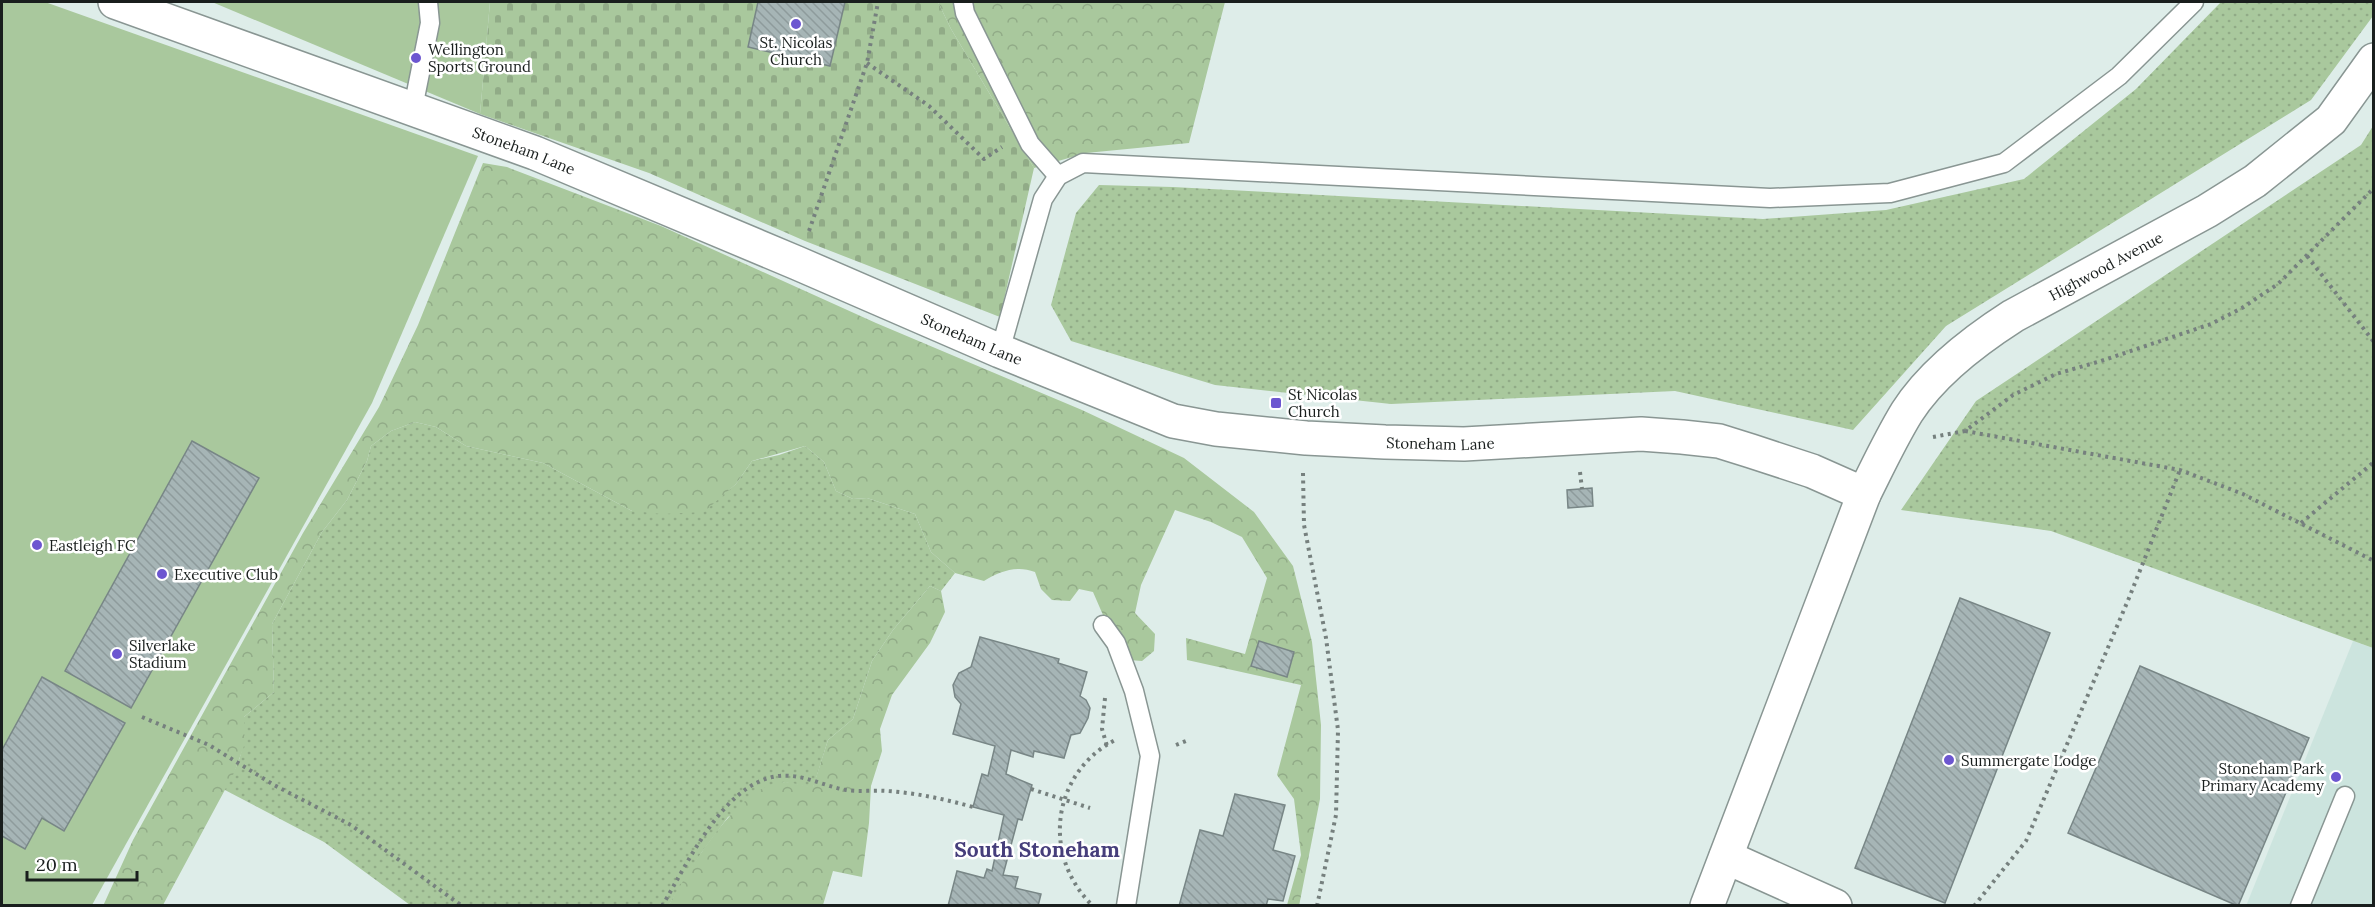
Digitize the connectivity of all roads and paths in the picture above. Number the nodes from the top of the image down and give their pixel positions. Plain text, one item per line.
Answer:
1 (115, 2) edge
2 (428, 2) edge
3 (878, 2) edge
4 (963, 2) edge
5 (2193, 2) edge
6 (2373, 60) edge
7 (867, 63) junction
8 (413, 108) junction
9 (1023, 130) junction
10 (1058, 176) junction
11 (2373, 188) edge
12 (2307, 256) junction
13 (797, 263) junction
14 (2373, 342) edge
15 (1000, 351) junction
16 (1897, 431) junction
17 (1965, 431) junction
18 (2373, 462) edge
19 (1303, 468) dead end
20 (2180, 470) junction
21 (1864, 494) junction
22 (2301, 523) junction
23 (2373, 561) edge
24 (1103, 625) dead end
25 (142, 717) dead end
26 (1142, 727) junction
27 (1031, 789) dead end
28 (2345, 796) dead end
29 (1065, 800) junction
30 (973, 807) dead end
31 (1090, 808) dead end
32 (1726, 857) junction
33 (1090, 903) dead end
34 (462, 906) edge
35 (662, 906) edge
36 (1126, 906) edge
37 (1317, 906) edge
38 (1707, 906) edge
39 (1835, 906) edge
40 (1974, 906) edge
41 (2300, 906) edge

1 - 8 street, Stoneham Lane
2 - 8 lane
3 - 7 path
4 - 9 lane
5 - 10 lane
6 - 16 street, Highwood Avenue
7 - 9 path
7 - 13 path
8 - 13 street, Stoneham Lane
9 - 10 lane
10 - 15 lane
11 - 12 path
12 - 14 path
12 - 17 path
13 - 15 street, Stoneham Lane
15 - 21 street, Stoneham Lane
16 - 17 path
16 - 21 street, Highwood Avenue
17 - 20 path
18 - 22 path
19 - 37 path
20 - 22 path
20 - 40 path
21 - 32 street, Highwood Avenue
22 - 23 path
24 - 26 lane
25 - 34 path
26 - 29 path
26 - 36 lane
27 - 29 path
28 - 41 lane
29 - 31 path
29 - 33 path
30 - 35 path
32 - 38 street, Highwood Avenue
32 - 39 street

